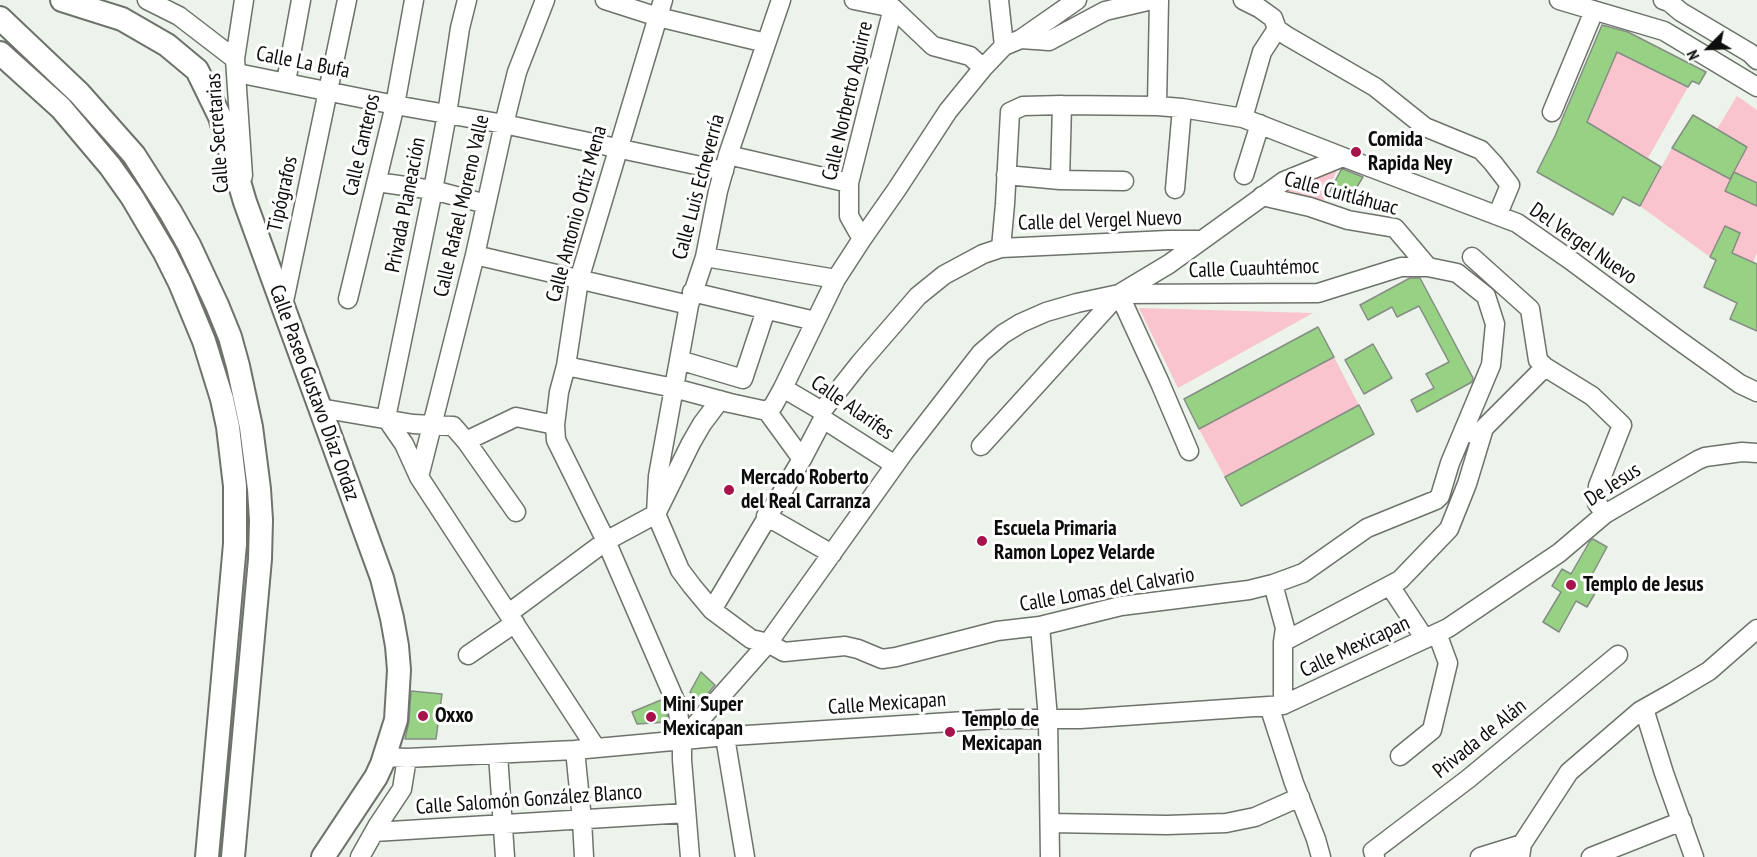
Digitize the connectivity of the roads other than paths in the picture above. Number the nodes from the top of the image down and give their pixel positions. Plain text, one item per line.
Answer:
1 (62, 0) edge
2 (147, 0) edge
3 (244, 0) edge
4 (301, 0) edge
5 (347, 0) edge
6 (414, 0) edge
7 (467, 0) edge
8 (545, 0) edge
9 (605, 0) edge
10 (781, 0) edge
11 (854, 0) edge
12 (999, 0) edge
13 (1077, 0) edge
14 (1152, 0) edge
15 (1159, 0) edge
16 (1243, 0) edge
17 (1559, 0) edge
18 (1667, 1) edge
19 (181, 8) edge
20 (660, 8) edge
21 (893, 8) junction
22 (1594, 11) junction
23 (0, 18) edge
24 (1276, 29) junction
25 (766, 43) junction
26 (1012, 43) junction
27 (0, 53) edge
28 (1757, 60) edge
29 (236, 66) junction
30 (983, 68) junction
31 (286, 82) junction
32 (1757, 87) edge
33 (328, 91) junction
34 (395, 105) junction
35 (1062, 105) junction
36 (1157, 106) junction
37 (1182, 108) junction
38 (1552, 112) dead end
39 (447, 114) junction
40 (1243, 118) junction
41 (504, 124) junction
42 (1260, 124) junction
43 (617, 148) junction
44 (1343, 157) junction
45 (726, 163) junction
46 (1006, 175) junction
47 (1244, 175) dead end
48 (1060, 180) junction
49 (1124, 181) dead end
50 (377, 182) junction
51 (849, 183) junction
52 (1175, 189) dead end
53 (433, 190) junction
54 (1262, 196) junction
55 (245, 202) junction
56 (486, 204) junction
57 (1501, 217) junction
58 (862, 239) junction
59 (1202, 240) junction
60 (1001, 248) junction
61 (475, 255) junction
62 (705, 257) junction
63 (1472, 257) dead end
64 (1428, 267) junction
65 (1457, 273) joint
66 (836, 279) junction
67 (579, 280) junction
68 (1119, 294) junction
69 (691, 298) junction
70 (348, 299) dead end
71 (283, 306) junction
72 (766, 310) junction
73 (814, 321) junction
74 (679, 360) junction
75 (566, 366) junction
76 (1545, 368) junction
77 (674, 388) junction
78 (783, 388) junction
79 (1757, 392) edge
80 (720, 400) junction
81 (320, 408) junction
82 (766, 411) junction
83 (823, 415) junction
84 (387, 418) junction
85 (433, 424) junction
86 (555, 425) junction
87 (1484, 428) junction
88 (466, 441) junction
89 (981, 446) dead end
90 (1189, 451) dead end
91 (1757, 453) edge
92 (802, 459) junction
93 (1450, 464) junction
94 (895, 465) junction
95 (419, 477) junction
96 (516, 512) dead end
97 (656, 514) junction
98 (1605, 514) junction
99 (766, 516) junction
100 (606, 541) junction
101 (832, 554) junction
102 (1273, 584) junction
103 (1390, 586) junction
104 (1507, 588) joint
105 (712, 610) junction
106 (512, 618) junction
107 (1040, 626) junction
108 (1757, 629) edge
109 (1431, 636) junction
110 (1283, 642) junction
111 (768, 643) junction
112 (468, 655) dead end
113 (1618, 655) dead end
114 (1276, 706) junction
115 (1644, 709) junction
116 (1048, 718) junction
117 (725, 737) junction
118 (682, 740) junction
119 (596, 748) junction
120 (575, 750) junction
121 (498, 754) junction
122 (1400, 756) dead end
123 (384, 757) junction
124 (407, 758) junction
125 (1300, 797) junction
126 (686, 813) junction
127 (582, 820) junction
128 (1682, 821) junction
129 (1050, 823) junction
130 (504, 825) junction
131 (374, 832) junction
132 (1521, 851) edge
133 (207, 857) edge
134 (232, 857) edge
135 (323, 857) edge
136 (360, 857) edge
137 (505, 857) edge
138 (584, 857) edge
139 (690, 857) edge
140 (745, 857) edge
141 (1050, 857) edge
142 (1321, 857) edge
143 (1375, 857) edge
144 (1480, 857) edge
145 (1591, 857) edge
146 (1694, 857) edge

1 - 55 main road, Calle Paseo Gustavo Díaz Ordaz
2 - 19 street, Calle Secretarias
3 - 29 street
4 - 31 street
5 - 33 street, Tipógrafos
6 - 34 street, Calle Canteros
7 - 39 street, Privada Planeación
8 - 41 street, Calle Rafael Moreno Valle
9 - 20 street
10 - 25 street, Calle Luis Echeverría
11 - 21 street
12 - 26 street
13 - 26 street
14 - 26 street
15 - 36 street
16 - 24 street
17 - 22 street
18 - 28 street
19 - 29 street, Calle Secretarias
20 - 25 street
20 - 43 street, Calle Antonio Ortiz Mena
21 - 30 street, Calle Norberto Aguirre
21 - 51 street, Calle Norberto Aguirre
22 - 32 street
22 - 38 street
23 - 134 main road
24 - 40 street
24 - 57 street
25 - 45 street, Calle Luis Echeverría
26 - 30 street
27 - 133 main road
29 - 31 street, Calle La Bufa
29 - 55 street, Calle Secretarias
30 - 58 street
31 - 33 street, Calle La Bufa
33 - 34 street, Calle La Bufa
33 - 71 street, Tipógrafos
34 - 39 street, Calle La Bufa
34 - 50 street, Calle Canteros
35 - 36 street, Del Vergel Nuevo
35 - 46 street, Del Vergel Nuevo
35 - 48 street
36 - 37 street, Del Vergel Nuevo
37 - 40 street, Del Vergel Nuevo
37 - 52 street
39 - 41 street, Calle La Bufa
39 - 53 street, Privada Planeación
40 - 42 street, Del Vergel Nuevo
41 - 43 street, Calle La Bufa
41 - 56 street, Calle Rafael Moreno Valle
42 - 44 street, Del Vergel Nuevo
42 - 47 street
43 - 45 street, Calle La Bufa
43 - 67 street, Calle Antonio Ortiz Mena
44 - 54 street
44 - 57 street, Del Vergel Nuevo
45 - 51 street, Calle La Bufa
45 - 62 street, Calle Luis Echeverría
46 - 48 street
46 - 60 street
48 - 49 street
50 - 53 street
50 - 70 street, Calle Canteros
51 - 58 street, Calle Norberto Aguirre
53 - 56 street
53 - 84 street, Privada Planeación
54 - 59 street
54 - 64 street, Calle Cuitláhuac
55 - 71 main road, Calle Paseo Gustavo Díaz Ordaz
56 - 61 street, Calle Rafael Moreno Valle
57 - 79 street, Del Vergel Nuevo
58 - 66 street
59 - 60 street, Calle del Vergel Nuevo
59 - 68 street
60 - 83 street, Calle del Vergel Nuevo
61 - 67 street
61 - 85 street, Calle Rafael Moreno Valle
62 - 66 street
62 - 69 street, Calle Luis Echeverría
63 - 76 street
64 - 65 street, Calle Cuauhtémoc
64 - 68 street, Calle Cuauhtémoc
65 - 93 street, Calle Lomas del Calvario
66 - 73 street
67 - 69 street
67 - 75 street, Calle Antonio Ortiz Mena
68 - 89 street
68 - 90 street
68 - 94 street
69 - 72 street
69 - 74 street, Calle Luis Echeverría
71 - 81 main road, Calle Paseo Gustavo Díaz Ordaz
72 - 73 street
72 - 74 street
73 - 78 street
74 - 77 street, Calle Luis Echeverría
75 - 77 street
75 - 86 street, Calle Antonio Ortiz Mena
76 - 87 street, Calle Lomas del Calvario
76 - 98 street
77 - 80 street
77 - 97 street, Calle Luis Echeverría
78 - 82 street
78 - 83 street, Calle Alarifes
80 - 82 street
80 - 97 street
81 - 84 street
81 - 123 main road, Calle Paseo Gustavo Díaz Ordaz
82 - 92 street
83 - 92 street, Calle del Vergel Nuevo
83 - 94 street, Calle Alarifes
84 - 85 street
84 - 95 street
85 - 88 street
85 - 95 street, Calle Rafael Moreno Valle
86 - 88 street
86 - 100 street, Calle Antonio Ortiz Mena
87 - 93 street, Calle Lomas del Calvario
87 - 103 street
88 - 96 street
91 - 98 street, De Jesus
92 - 99 street, Calle del Vergel Nuevo
93 - 102 street, Calle Lomas del Calvario
94 - 101 street
95 - 106 street
97 - 100 street
97 - 105 street, Calle Lomas del Calvario
98 - 104 street, De Jesus
99 - 101 street
99 - 105 street, Calle del Vergel Nuevo
100 - 106 street
100 - 118 street, Calle Antonio Ortiz Mena
101 - 111 street
102 - 107 street, Calle Lomas del Calvario
102 - 110 street
103 - 109 street
103 - 110 street
104 - 109 street, Calle Mexicapan
105 - 111 street, Calle Lomas del Calvario
106 - 112 street
106 - 119 street
107 - 111 street, Calle Lomas del Calvario
107 - 116 street
108 - 115 street
109 - 114 street, Calle Mexicapan
109 - 122 street
110 - 114 street
111 - 118 street
113 - 143 street, Privada de Alán
114 - 116 street, Calle Mexicapan
114 - 125 street
115 - 128 street
115 - 132 street
116 - 117 street, Calle Mexicapan
116 - 129 street
117 - 118 street, Calle Mexicapan
117 - 140 street
118 - 119 street, Calle Mexicapan
118 - 126 street, Calle Antonio Ortiz Mena
119 - 120 street, Calle Mexicapan
120 - 121 street, Calle Mexicapan
120 - 127 street
121 - 124 street, Calle Mexicapan
121 - 130 street
123 - 124 street, Calle Mexicapan
123 - 135 main road, Calle Paseo Gustavo Díaz Ordaz
124 - 131 street
125 - 129 street
125 - 142 street
126 - 127 street, Calle Salomón González Blanco
126 - 139 street, Calle Antonio Ortiz Mena
127 - 130 street, Calle Salomón González Blanco
127 - 138 street
128 - 145 street
128 - 146 street
129 - 141 street
130 - 131 street, Calle Salomón González Blanco
130 - 137 street
131 - 136 street
132 - 144 street

